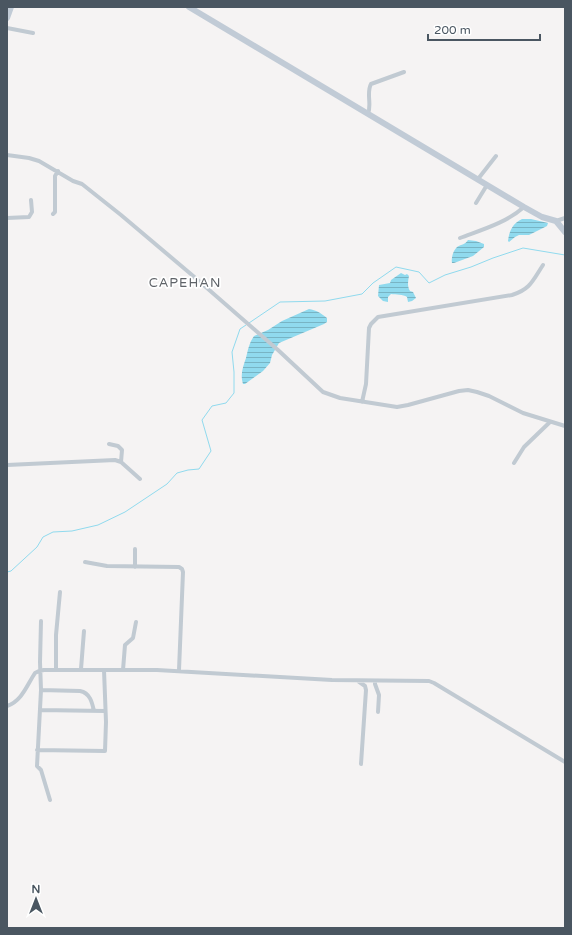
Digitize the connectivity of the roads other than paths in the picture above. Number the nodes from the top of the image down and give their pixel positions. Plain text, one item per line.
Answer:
1 (12, 7) edge
2 (189, 7) edge
3 (7, 18) edge
4 (7, 28) edge
5 (33, 33) dead end
6 (404, 72) dead end
7 (368, 114) junction
8 (7, 155) edge
9 (496, 156) dead end
10 (58, 171) junction
11 (478, 179) junction
12 (487, 185) junction
13 (31, 200) dead end
14 (476, 203) dead end
15 (524, 207) junction
16 (53, 214) dead end
17 (7, 218) edge
18 (565, 218) edge
19 (557, 222) junction
20 (565, 232) edge
21 (460, 238) dead end
22 (543, 265) dead end
23 (362, 402) junction
24 (550, 422) junction
25 (565, 426) edge
26 (109, 444) dead end
27 (121, 462) junction
28 (514, 463) dead end
29 (7, 465) edge
30 (140, 479) dead end
31 (135, 549) dead end
32 (85, 562) dead end
33 (135, 567) junction
34 (60, 592) dead end
35 (41, 622) dead end
36 (136, 622) dead end
37 (84, 631) dead end
38 (81, 669) junction
39 (40, 670) junction
40 (56, 670) junction
41 (104, 670) junction
42 (123, 670) junction
43 (179, 670) junction
44 (358, 680) junction
45 (369, 680) junction
46 (375, 680) junction
47 (366, 688) junction
48 (41, 690) junction
49 (7, 706) edge
50 (40, 710) junction
51 (94, 711) junction
52 (105, 712) junction
53 (378, 712) dead end
54 (37, 750) junction
55 (565, 762) edge
56 (361, 764) dead end
57 (50, 800) dead end

1 - 3 street
2 - 7 street
4 - 5 street
6 - 7 street
7 - 11 street
8 - 10 street
9 - 11 street
10 - 16 street
10 - 23 street
11 - 12 street
12 - 14 street
12 - 15 street
13 - 17 street
15 - 19 street
15 - 21 street
18 - 19 street
19 - 20 street
22 - 23 street
23 - 24 street
24 - 25 street
24 - 28 street
26 - 27 street
27 - 29 street
27 - 30 street
31 - 33 street
32 - 33 street
33 - 43 street
34 - 40 street
35 - 39 street
36 - 42 street
37 - 38 street
38 - 40 street
38 - 41 street
39 - 40 street
39 - 48 street
39 - 49 street
41 - 42 street
41 - 52 street
42 - 43 street
43 - 44 street
44 - 45 street
44 - 47 street
45 - 46 street
45 - 47 street
46 - 53 street
46 - 55 street
47 - 56 street
48 - 50 street
48 - 51 street
50 - 51 street
50 - 54 street
51 - 52 street
52 - 54 street
54 - 57 street

